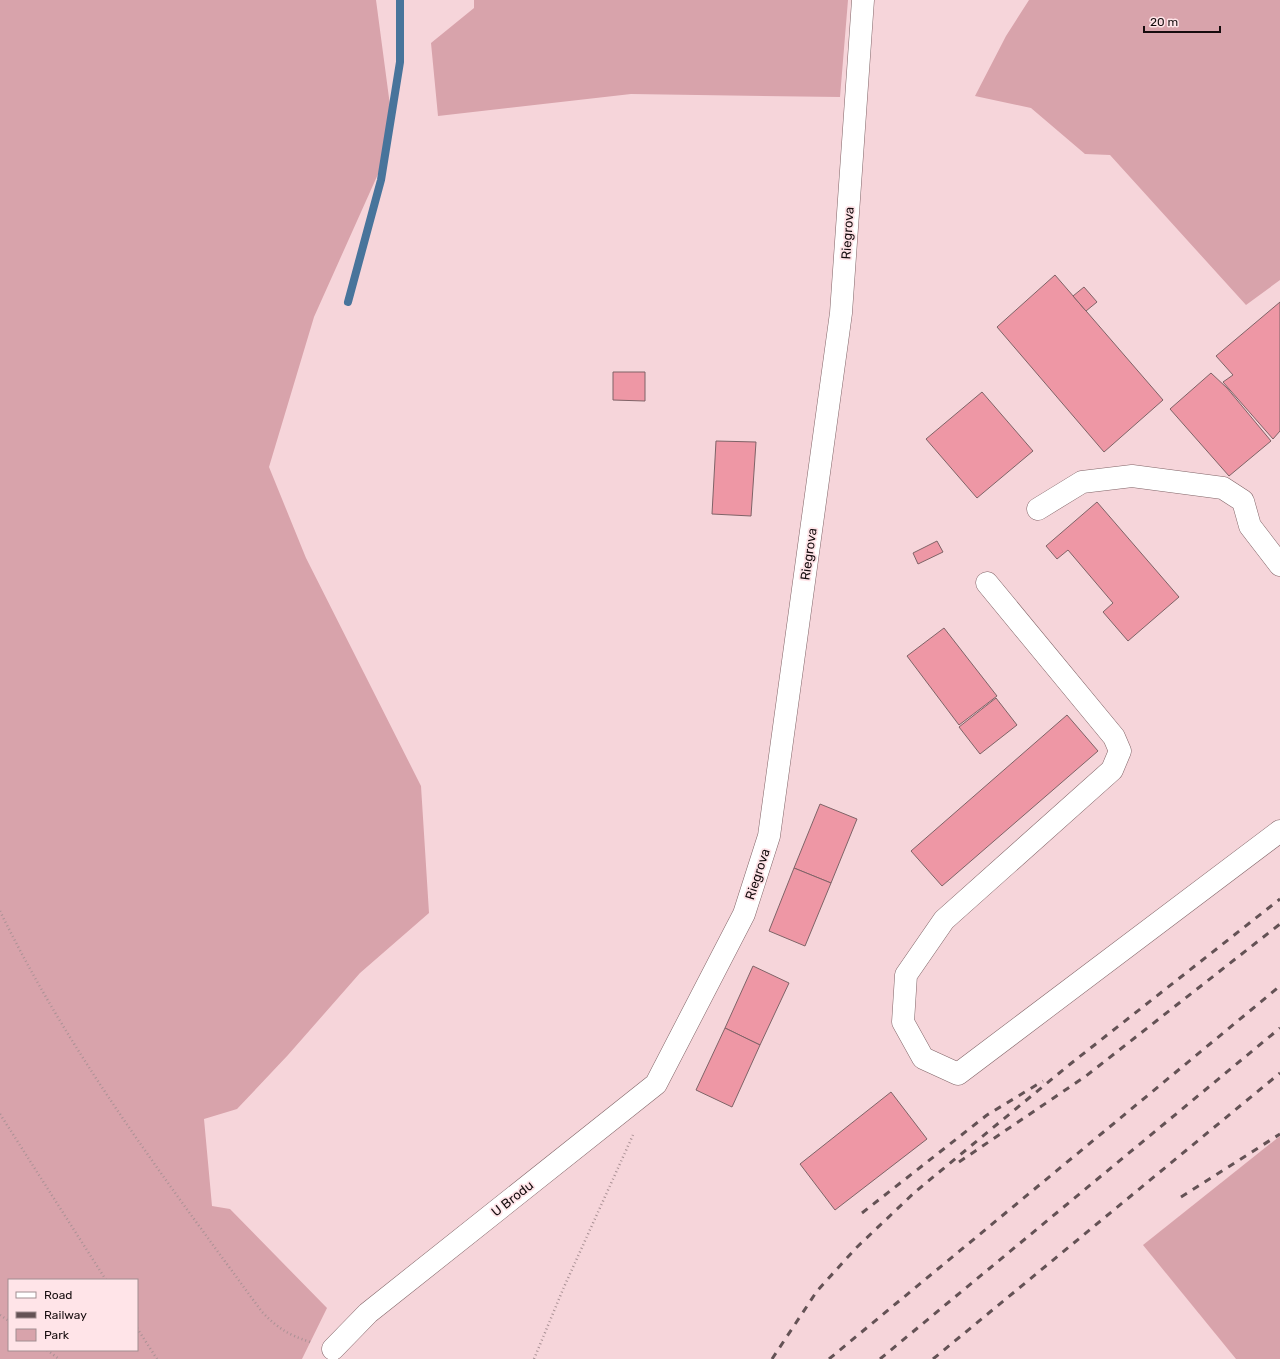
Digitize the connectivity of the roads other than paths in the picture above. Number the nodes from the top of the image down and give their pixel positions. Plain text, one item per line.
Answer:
1 (863, 0) edge
2 (1038, 509) dead end
3 (1280, 566) edge
4 (987, 583) dead end
5 (1280, 831) edge
6 (656, 1084) joint
7 (333, 1349) road end

1 - 6 street, Riegrova
2 - 3 street
4 - 5 street
6 - 7 street, U Brodu

